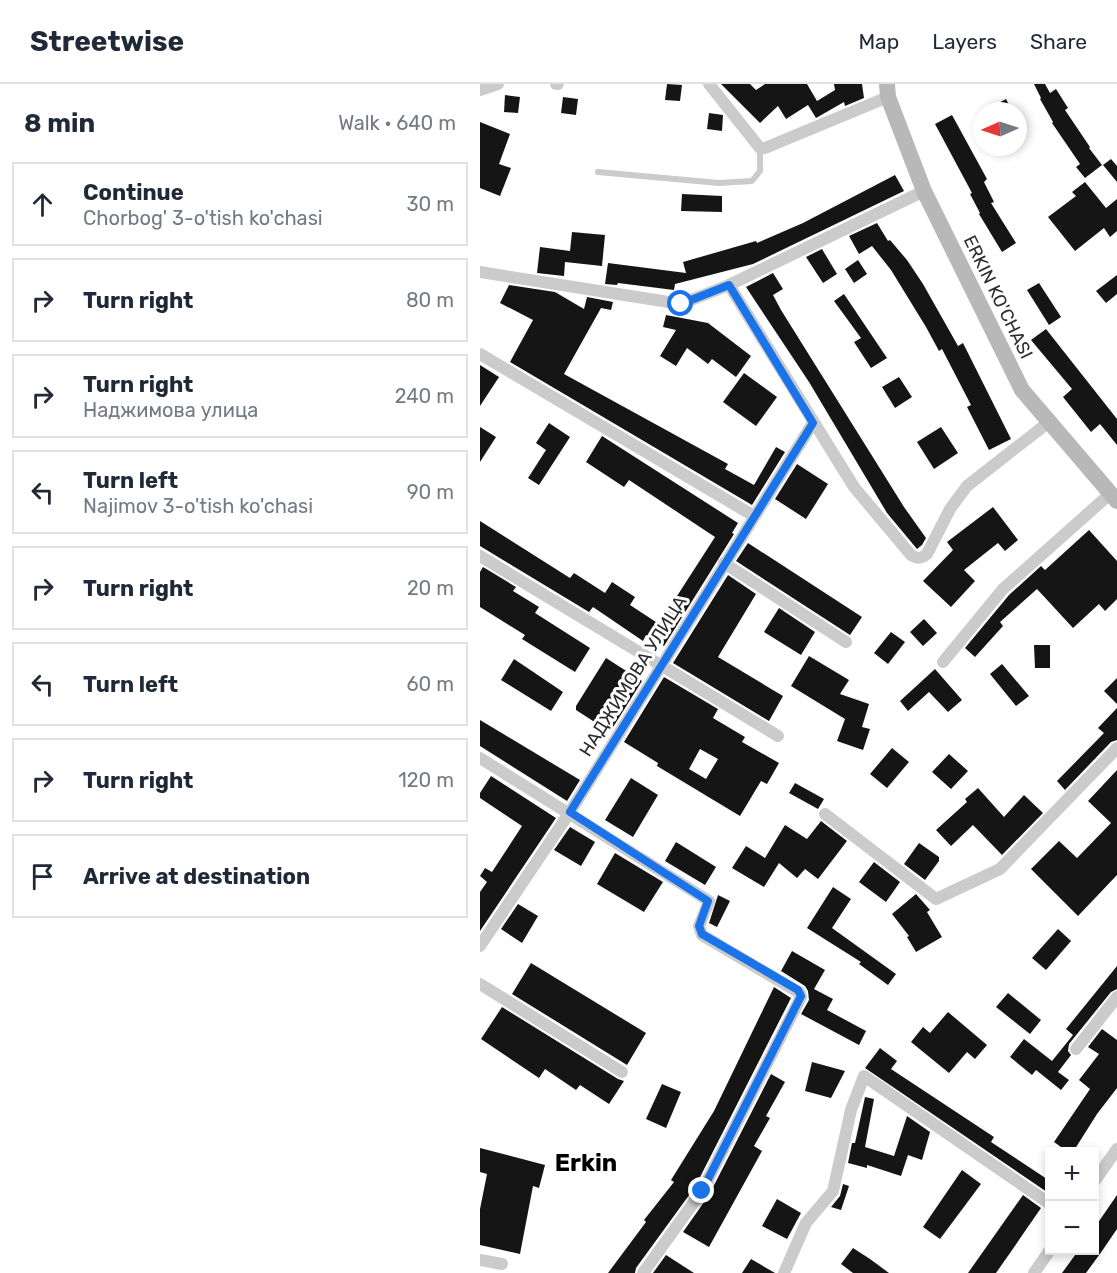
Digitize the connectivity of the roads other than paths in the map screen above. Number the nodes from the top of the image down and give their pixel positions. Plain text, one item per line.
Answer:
1 (498, 84) edge
2 (709, 84) edge
3 (480, 90) edge
4 (888, 91) edge
5 (760, 147) junction
6 (598, 172) dead end
7 (924, 191) junction
8 (480, 272) edge
9 (729, 285) junction
10 (480, 354) edge
11 (1049, 422) junction
12 (813, 423) junction
13 (1114, 497) edge
14 (754, 516) junction
15 (480, 556) edge
16 (724, 564) junction
17 (846, 642) dead end
18 (944, 662) dead end
19 (660, 665) junction
20 (778, 735) dead end
21 (1117, 748) edge
22 (480, 758) edge
23 (570, 812) junction
24 (825, 814) dead end
25 (480, 946) edge
26 (480, 984) edge
27 (1117, 997) edge
28 (1076, 1049) dead end
29 (621, 1072) dead end
30 (1117, 1149) edge
31 (1099, 1176) edge
32 (1046, 1201) edge
33 (1047, 1255) edge
34 (480, 1260) edge
35 (502, 1263) dead end
36 (643, 1273) edge
37 (784, 1273) edge
38 (1034, 1273) edge

1 - 3 street
2 - 5 street
4 - 5 street
4 - 7 main road, ERKIN KO'CHASI
5 - 6 lane
7 - 9 street
7 - 11 main road, ERKIN KO'CHASI
8 - 9 street
9 - 12 street
10 - 14 street
11 - 12 street
11 - 13 main road, ERKIN KO'CHASI
12 - 14 street, НАДЖИМОВА УЛИЦА
13 - 18 street
14 - 16 street, НАДЖИМОВА УЛИЦА
15 - 19 street
16 - 17 street
16 - 19 street, НАДЖИМОВА УЛИЦА
19 - 20 street
19 - 23 street, НАДЖИМОВА УЛИЦА
21 - 24 street
22 - 23 street
23 - 25 street, НАДЖИМОВА УЛИЦА
23 - 36 street
26 - 29 street
27 - 28 street
30 - 31 street
32 - 37 street
33 - 38 street
34 - 35 street

